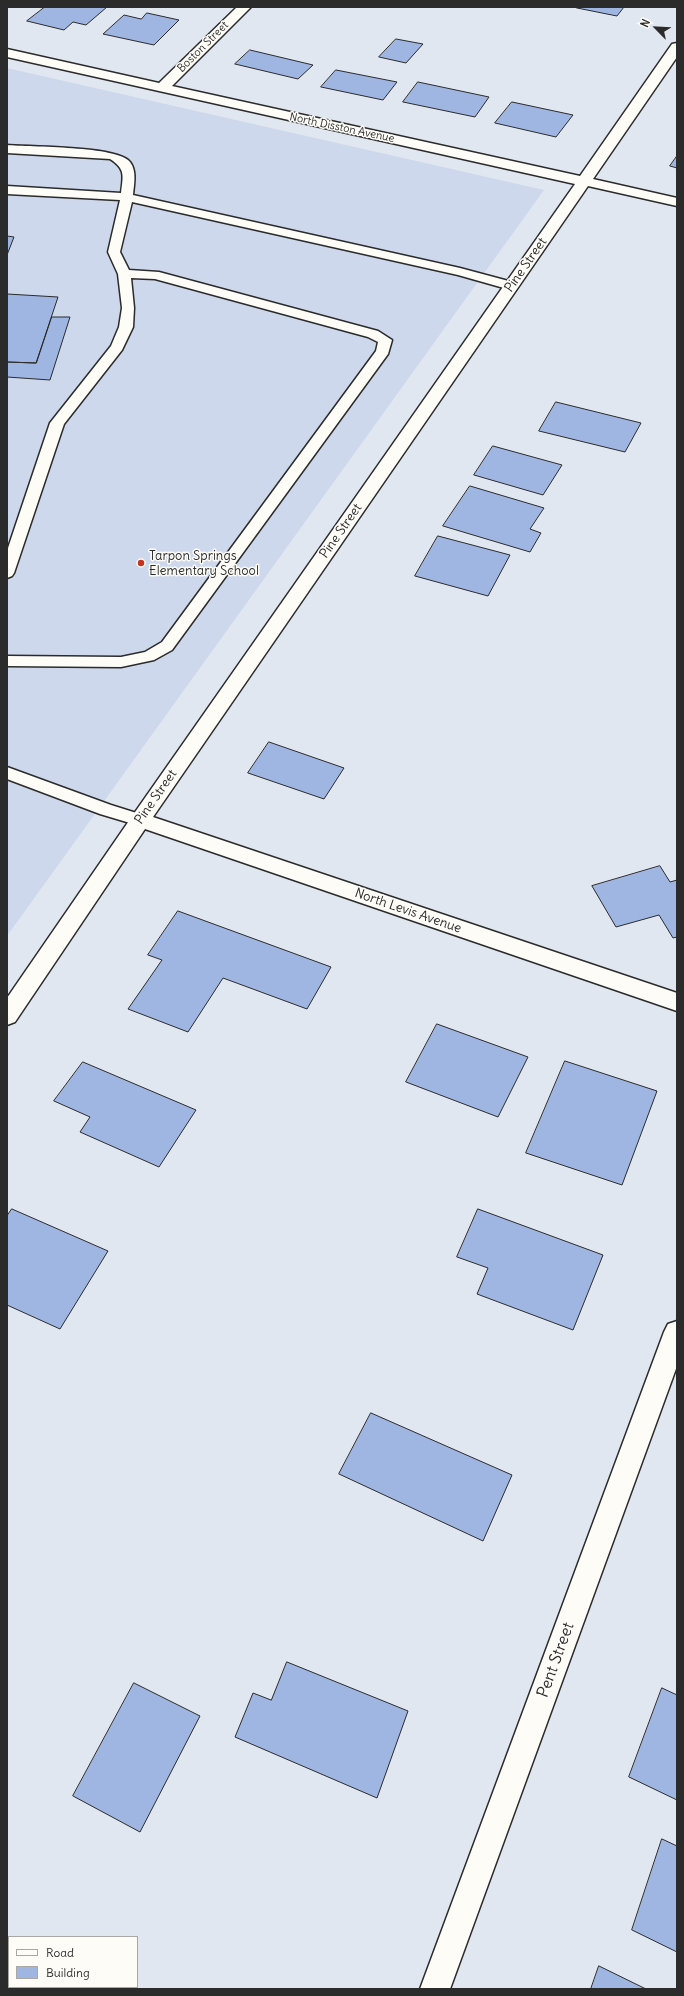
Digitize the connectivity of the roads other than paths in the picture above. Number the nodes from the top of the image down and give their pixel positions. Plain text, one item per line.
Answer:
1 (244, 7) edge
2 (677, 47) edge
3 (7, 53) edge
4 (162, 88) junction
5 (7, 149) edge
6 (585, 181) junction
7 (7, 190) edge
8 (127, 197) junction
9 (677, 202) edge
10 (124, 274) junction
11 (511, 286) junction
12 (7, 573) edge
13 (7, 661) edge
14 (7, 774) edge
15 (140, 820) junction
16 (677, 1002) edge
17 (7, 1016) edge
18 (677, 1332) edge
19 (435, 1989) edge

1 - 4 street, Boston Street
2 - 6 street, Pine Street
3 - 4 street, North Disston Avenue
4 - 6 street, North Disston Avenue
5 - 8 lane
6 - 9 street, North Disston Avenue
6 - 11 street, Pine Street
7 - 8 lane
8 - 10 lane
8 - 11 lane
10 - 12 lane
10 - 13 lane
11 - 15 street, Pine Street
14 - 15 lane
15 - 16 street, North Levis Avenue
15 - 17 street, Pine Street
18 - 19 street, Pent Street

